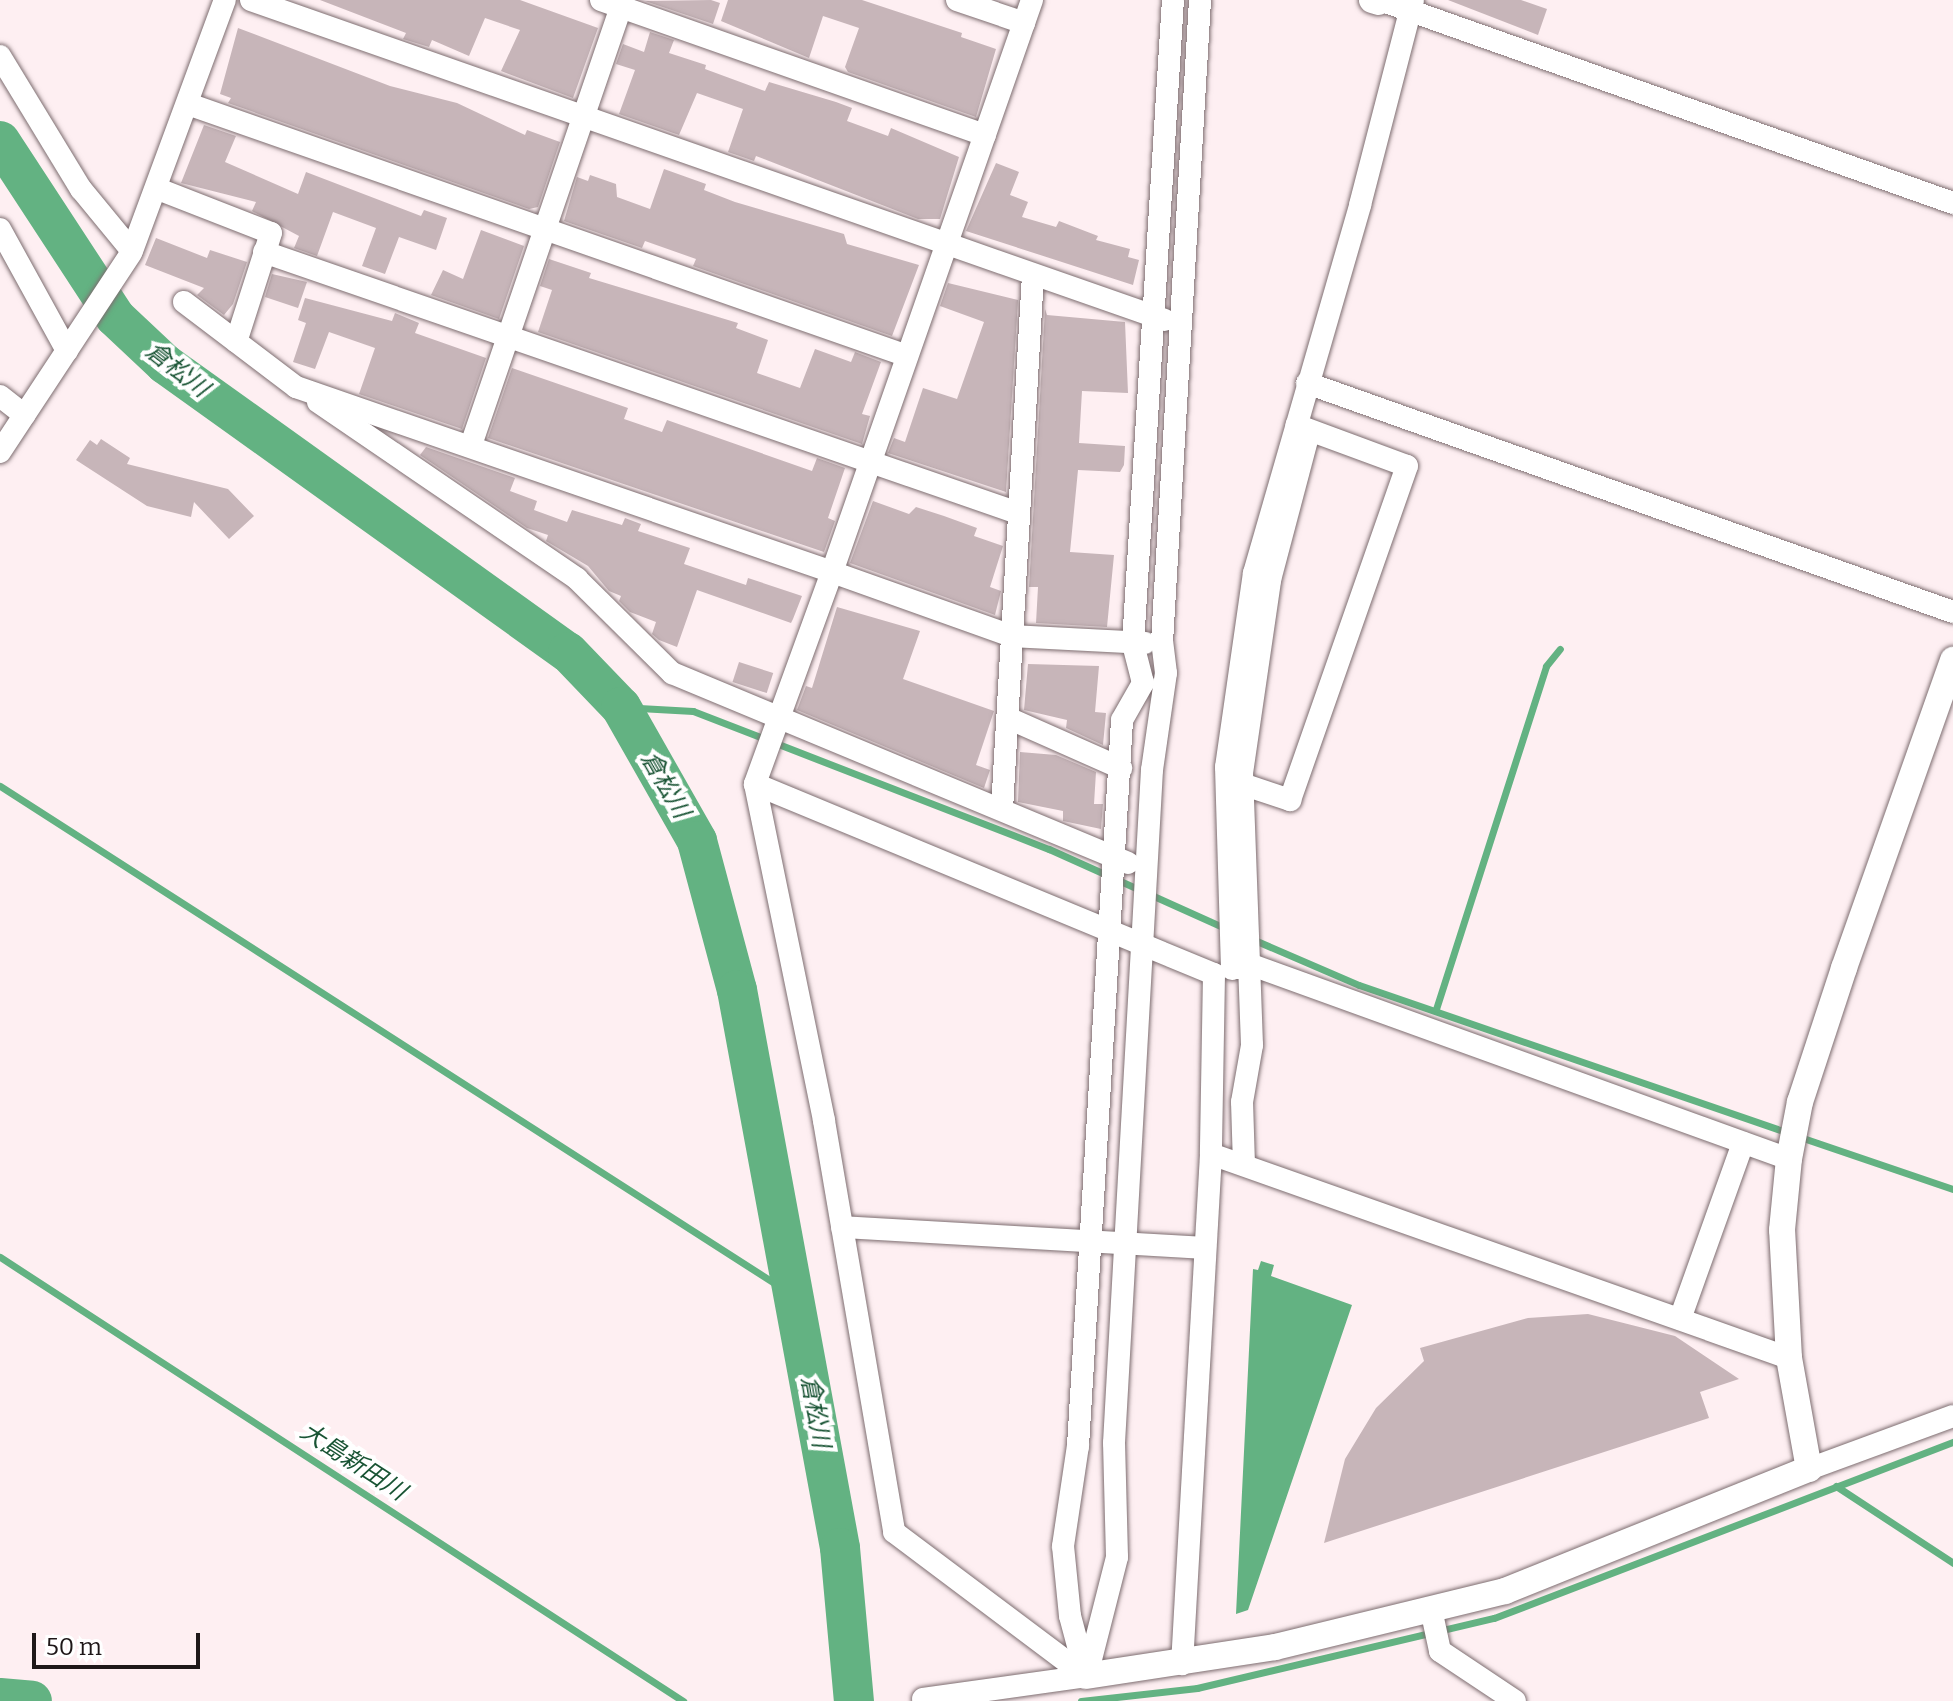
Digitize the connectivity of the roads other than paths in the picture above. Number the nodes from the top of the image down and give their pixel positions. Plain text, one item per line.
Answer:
1 (225, 0) edge
2 (251, 0) edge
3 (957, 0) edge
4 (1032, 0) edge
5 (1173, 0) edge
6 (1200, 0) edge
7 (1377, 1) edge
8 (615, 2) edge
9 (1411, 5) edge
10 (1024, 23) junction
11 (0, 56) edge
12 (188, 104) junction
13 (582, 118) junction
14 (985, 135) junction
15 (158, 189) junction
16 (1953, 203) edge
17 (545, 228) junction
18 (0, 229) edge
19 (946, 245) junction
20 (264, 252) junction
21 (131, 253) dead end
22 (1033, 275) junction
23 (184, 302) dead end
24 (1152, 316) junction
25 (1181, 326) junction
26 (508, 335) junction
27 (236, 342) junction
28 (67, 350) junction
29 (907, 356) junction
30 (1307, 383) junction
31 (296, 387) junction
32 (0, 396) edge
33 (24, 415) junction
34 (1302, 428) junction
35 (471, 445) junction
36 (0, 452) edge
37 (870, 462) junction
38 (1018, 513) junction
39 (832, 572) junction
40 (1953, 612) edge
41 (1012, 636) junction
42 (1162, 642) junction
43 (1133, 644) junction
44 (1953, 660) edge
45 (1008, 718) junction
46 (1122, 720) junction
47 (777, 721) junction
48 (1162, 723) junction
49 (1121, 768) junction
50 (755, 784) junction
51 (1242, 784) junction
52 (1002, 809) junction
53 (1115, 859) junction
54 (1148, 870) junction
55 (1111, 934) junction
56 (1145, 947) junction
57 (1232, 969) junction
58 (1743, 1143) junction
59 (1211, 1154) junction
60 (1789, 1159) junction
61 (1244, 1165) junction
62 (842, 1227) junction
63 (1091, 1242) junction
64 (1126, 1244) junction
65 (1203, 1248) junction
66 (1680, 1319) junction
67 (1789, 1358) junction
68 (1953, 1416) edge
69 (1809, 1469) junction
70 (1431, 1609) junction
71 (1182, 1664) junction
72 (1086, 1676) junction
73 (923, 1699) edge
74 (1515, 1701) edge

1 - 12 street
2 - 13 street
3 - 10 street
4 - 10 street
5 - 24 street
6 - 25 street
7 - 9 street
8 - 13 street
8 - 14 street
9 - 16 street
9 - 30 street
10 - 14 street
11 - 15 street
12 - 15 street
12 - 17 street
13 - 17 street
13 - 19 street
14 - 19 street
15 - 20 street
17 - 26 street
17 - 29 street
18 - 28 street
19 - 22 street
19 - 29 street
20 - 26 street
20 - 27 street
21 - 28 street
22 - 24 street
22 - 38 street
23 - 27 street
24 - 25 street
24 - 43 street
25 - 42 street
26 - 35 street
26 - 37 street
27 - 31 street
28 - 33 street
29 - 37 street
30 - 34 street
30 - 40 street
31 - 35 street
31 - 47 street
32 - 33 street
33 - 36 street
34 - 51 street
34 - 51 street
34 - 57 street
35 - 39 street
37 - 38 street
37 - 39 street
38 - 41 street
39 - 41 street
39 - 47 street
41 - 43 street
41 - 45 street
42 - 43 street
42 - 48 street
43 - 46 street
44 - 60 street
45 - 49 street
45 - 52 street
46 - 48 street
46 - 49 street
47 - 50 street
47 - 52 street
48 - 54 street
49 - 53 street
50 - 55 street
50 - 62 street
51 - 57 street
52 - 53 street
53 - 54 street
53 - 55 street
54 - 56 street
55 - 56 street
55 - 63 street
56 - 57 street
56 - 64 street
57 - 58 street
57 - 59 street
57 - 61 street
58 - 60 street
58 - 66 street
59 - 61 street
59 - 65 street
60 - 67 street
61 - 66 street
62 - 63 street
62 - 72 street
63 - 64 street
63 - 72 street
64 - 65 street
64 - 72 street
65 - 71 street
66 - 67 street
67 - 69 street
68 - 69 street
69 - 70 street
70 - 71 street
70 - 74 street
71 - 72 street
72 - 73 street

